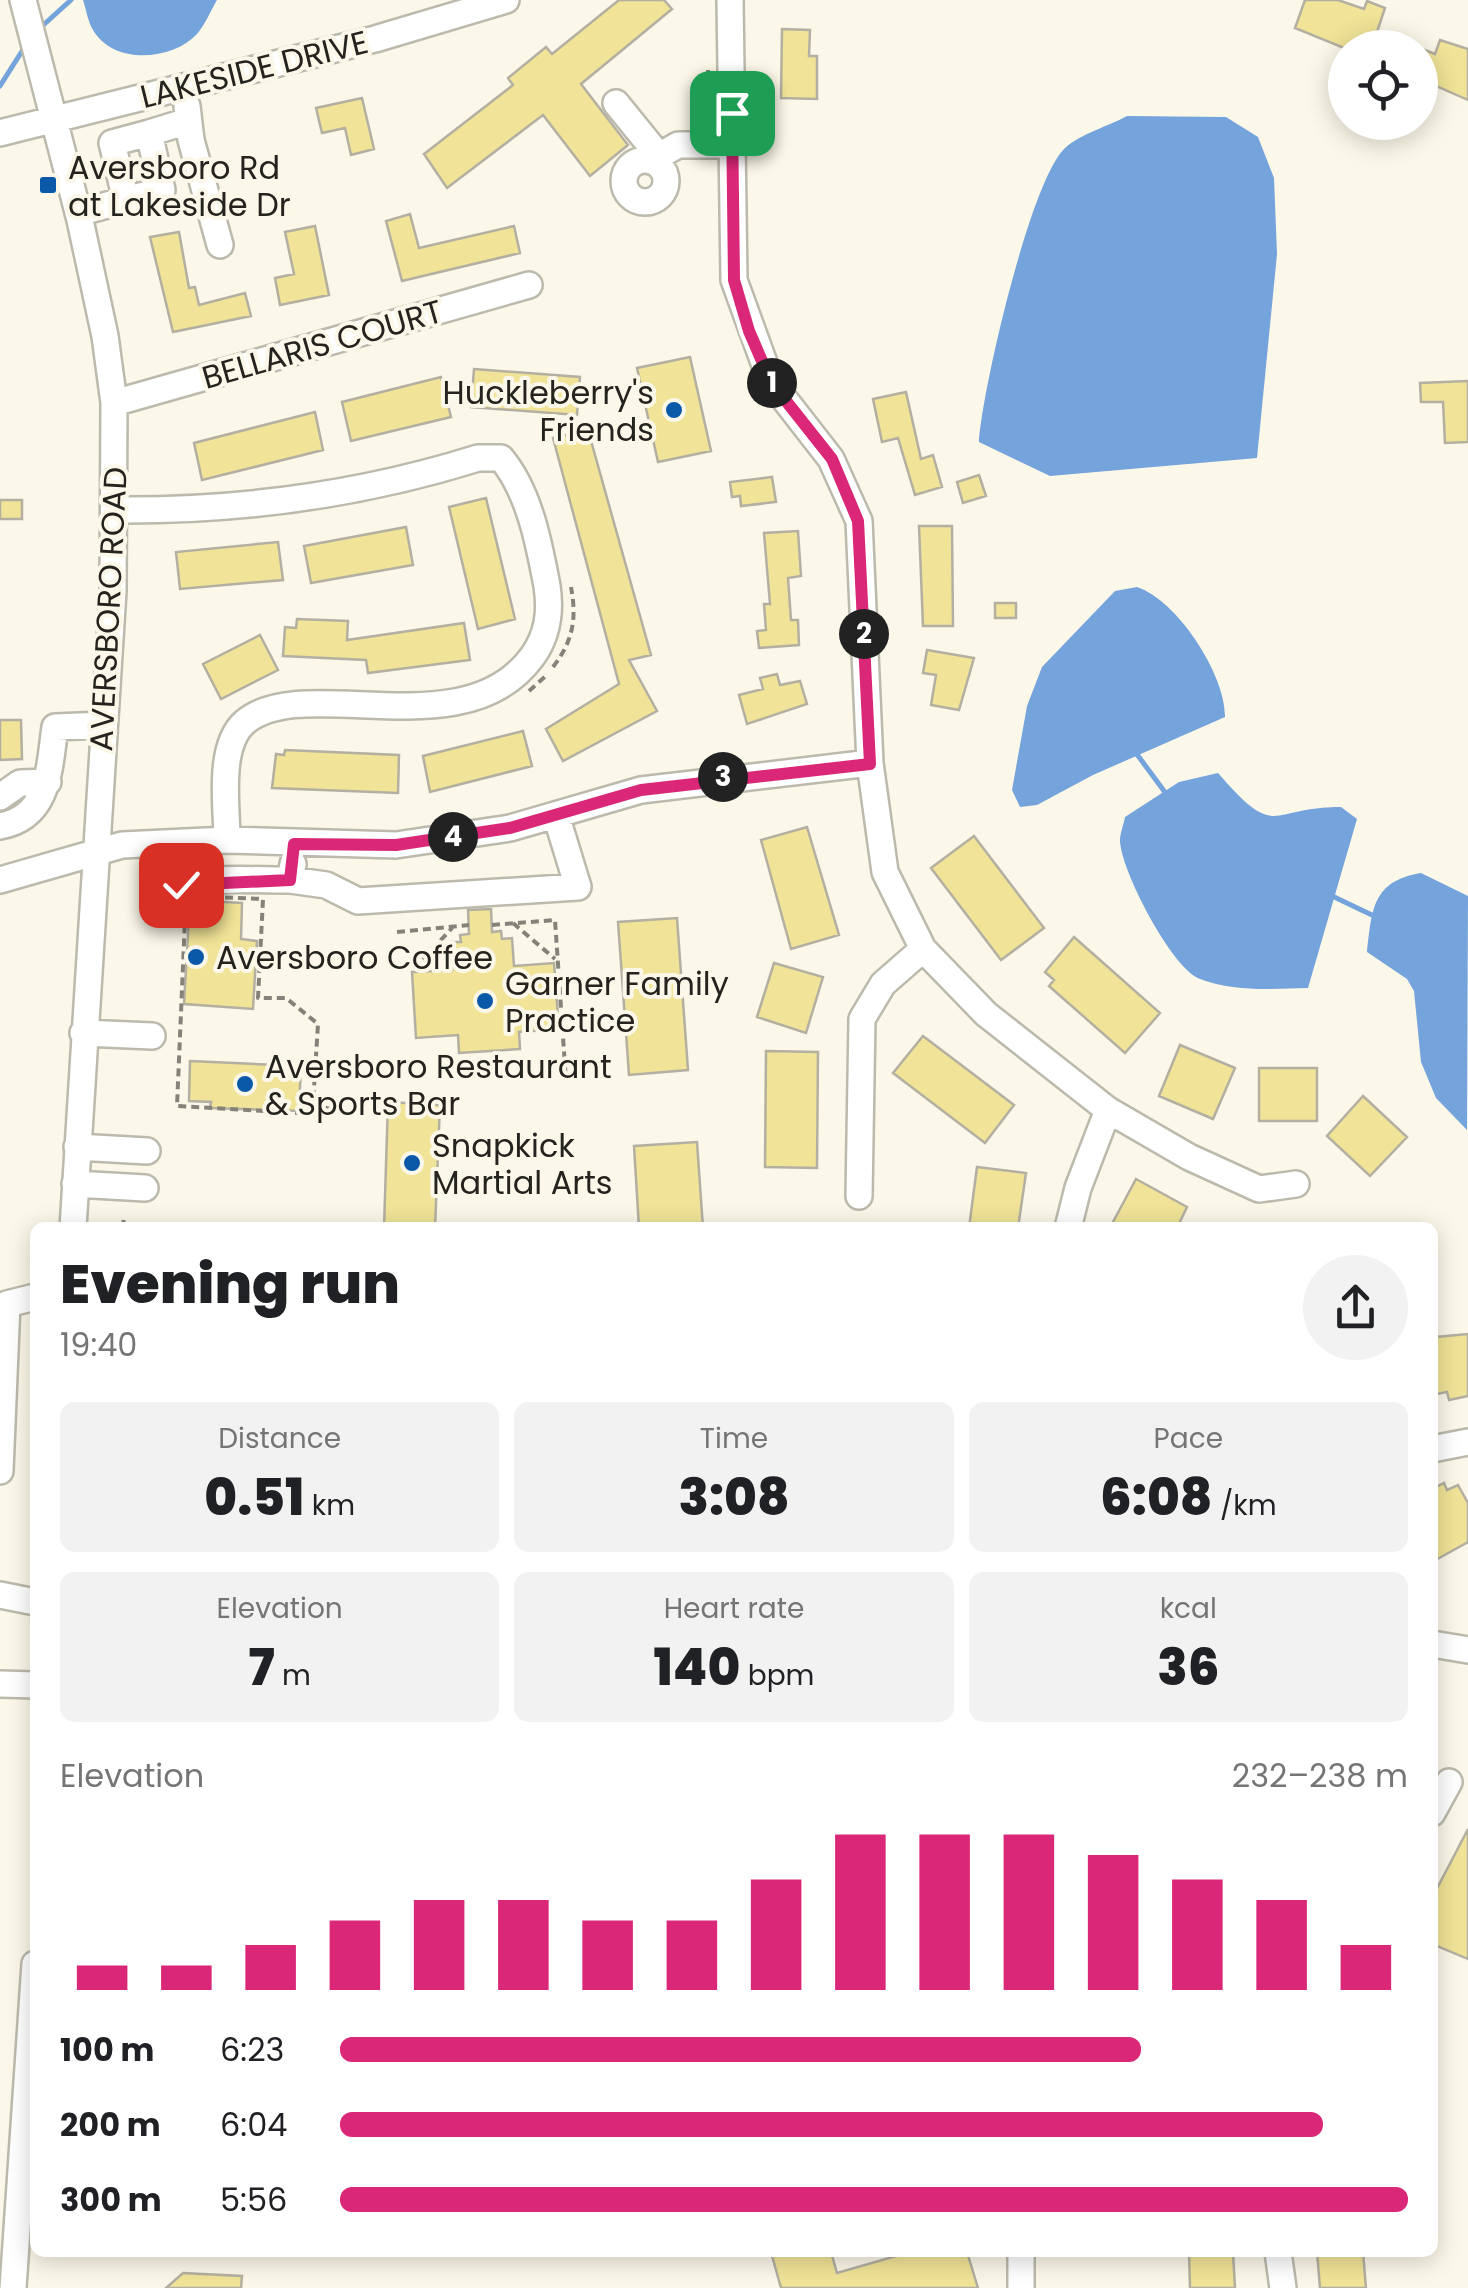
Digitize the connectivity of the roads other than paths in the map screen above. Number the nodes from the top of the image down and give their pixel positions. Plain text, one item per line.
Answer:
1 (23, 0) edge
2 (506, 0) edge
3 (730, 0) edge
4 (181, 87) junction
5 (616, 103) dead end
6 (54, 119) junction
7 (188, 122) junction
8 (0, 133) edge
9 (148, 133) junction
10 (732, 146) junction
11 (126, 200) junction
12 (78, 213) junction
13 (220, 246) dead end
14 (530, 286) dead end
15 (114, 403) junction
16 (116, 510) junction
17 (103, 725) junction
18 (870, 764) junction
19 (48, 782) junction
20 (0, 798) edge
21 (556, 815) junction
22 (0, 826) edge
23 (226, 840) junction
24 (294, 844) junction
25 (95, 856) junction
26 (0, 880) edge
27 (290, 880) junction
28 (159, 896) dead end
29 (923, 949) junction
30 (83, 1033) junction
31 (152, 1036) dead end
32 (1108, 1110) junction
33 (77, 1147) junction
34 (146, 1151) dead end
35 (75, 1184) junction
36 (1296, 1184) dead end
37 (145, 1188) dead end
38 (858, 1196) dead end
39 (74, 1222) edge
40 (1070, 1222) edge
41 (30, 1298) edge
42 (1468, 1442) edge
43 (1438, 1449) edge
44 (0, 1470) edge
45 (0, 1594) edge
46 (30, 1601) edge
47 (1438, 1645) edge
48 (1468, 1650) edge
49 (0, 1684) edge
50 (30, 1685) edge
51 (1449, 1782) dead end
52 (1438, 1803) edge
53 (30, 2070) edge
54 (1021, 2257) edge
55 (1279, 2257) edge
56 (13, 2288) edge
57 (1021, 2288) edge
58 (1283, 2288) edge

1 - 6 street, AVERSBORO ROAD
2 - 4 street, LAKESIDE DRIVE
3 - 10 street
4 - 6 street, LAKESIDE DRIVE
4 - 7 street
5 - 10 street
6 - 8 street, LAKESIDE DRIVE
6 - 12 street, AVERSBORO ROAD
7 - 9 street
7 - 13 street
9 - 11 street
9 - 11 street
10 - 18 street
11 - 12 street
12 - 15 street, AVERSBORO ROAD
14 - 15 street, BELLARIS COURT
15 - 16 street, AVERSBORO ROAD
16 - 17 street, AVERSBORO ROAD
16 - 23 street
17 - 19 street
17 - 25 street, AVERSBORO ROAD
18 - 21 street
18 - 29 street
19 - 20 street
19 - 22 street
21 - 24 street
21 - 27 street
23 - 24 street
23 - 25 street
24 - 27 street
25 - 26 street
25 - 30 street, AVERSBORO ROAD
27 - 28 street
29 - 32 street
29 - 38 street
30 - 31 street
30 - 33 street, AVERSBORO ROAD
32 - 36 street
32 - 40 street
33 - 34 street
33 - 35 street, AVERSBORO ROAD
35 - 37 street
35 - 39 street, AVERSBORO ROAD
41 - 44 street
42 - 43 street
45 - 46 street
47 - 48 street
49 - 50 street
51 - 52 street
53 - 56 street
54 - 57 street
55 - 58 street

